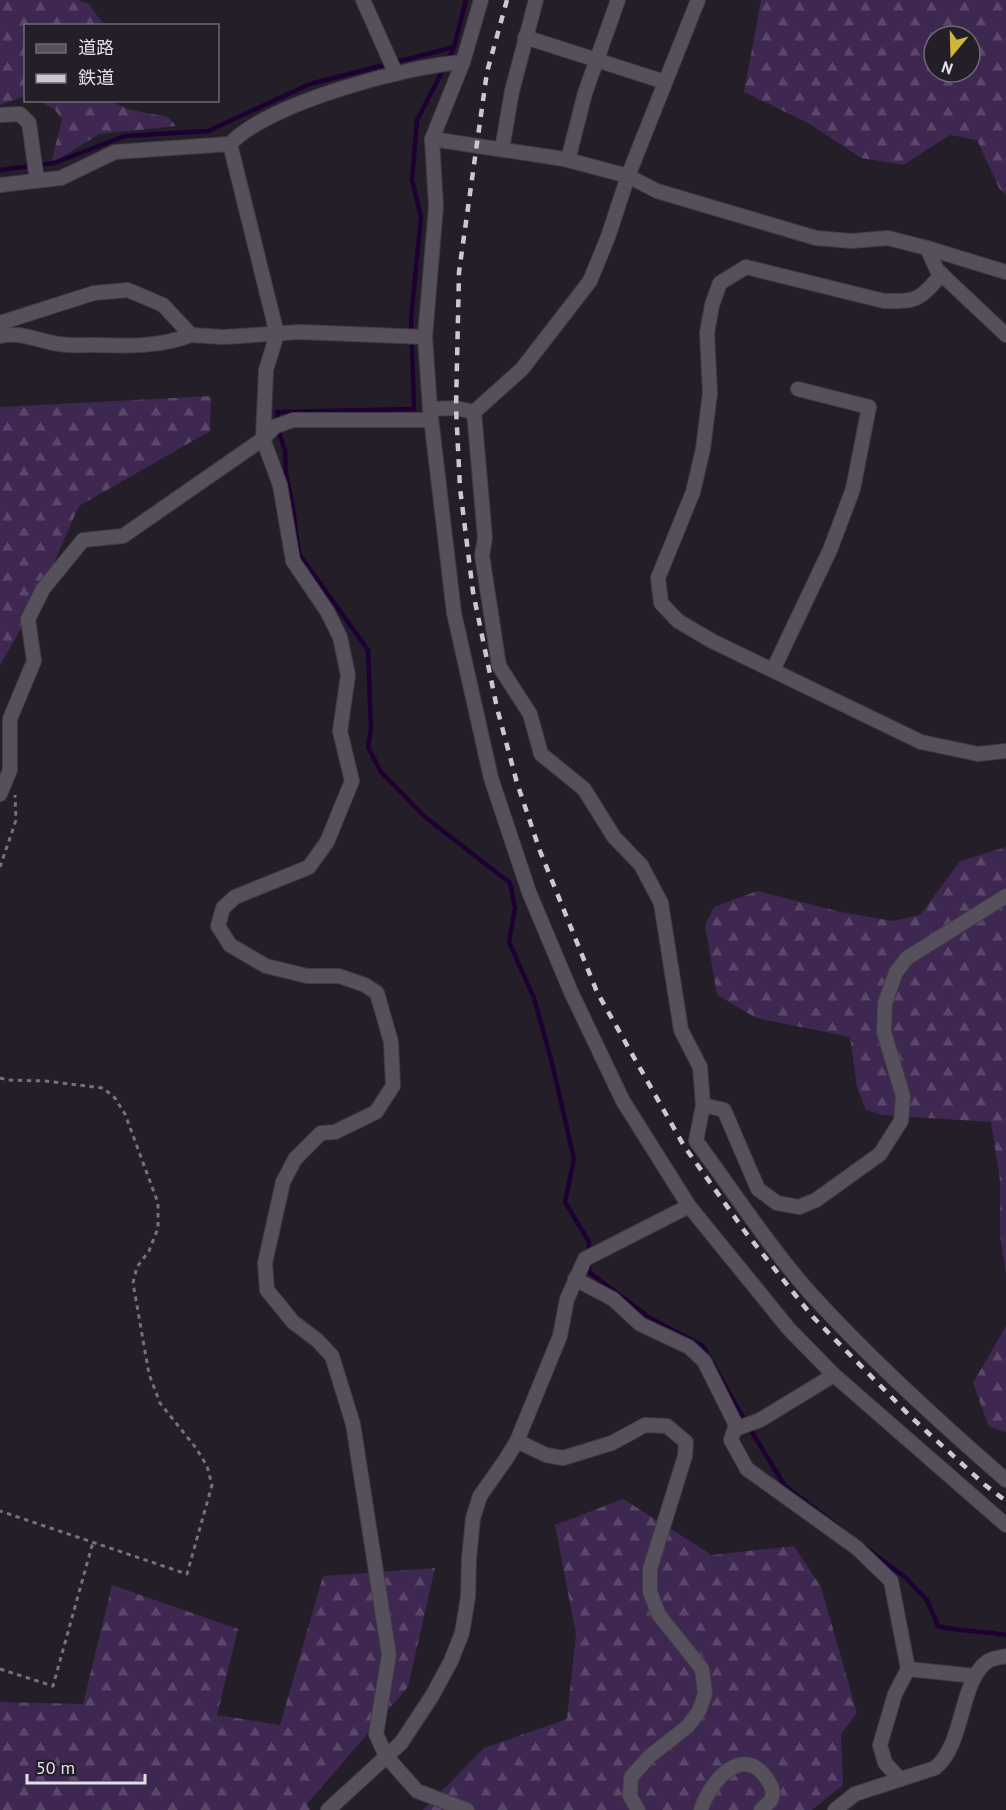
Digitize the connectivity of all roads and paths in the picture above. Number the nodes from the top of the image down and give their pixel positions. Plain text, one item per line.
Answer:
1 (363, 0) edge
2 (481, 0) edge
3 (536, 0) edge
4 (618, 0) edge
5 (695, 1) edge
6 (525, 37) junction
7 (597, 60) junction
8 (463, 62) junction
9 (396, 74) junction
10 (665, 82) junction
11 (0, 115) edge
12 (432, 139) junction
13 (230, 144) junction
14 (502, 149) junction
15 (568, 160) junction
16 (628, 176) junction
17 (37, 180) junction
18 (0, 185) edge
19 (927, 248) junction
20 (1006, 272) edge
21 (942, 274) junction
22 (0, 323) edge
23 (277, 334) junction
24 (191, 335) junction
25 (1006, 335) edge
26 (0, 336) edge
27 (425, 337) junction
28 (798, 389) dead end
29 (474, 412) junction
30 (430, 415) junction
31 (263, 439) junction
32 (773, 670) junction
33 (1006, 751) edge
34 (10, 770) junction
35 (0, 794) edge
36 (0, 867) edge
37 (1006, 896) edge
38 (0, 1078) edge
39 (703, 1105) junction
40 (688, 1206) junction
41 (575, 1279) junction
42 (834, 1375) junction
43 (735, 1429) junction
44 (517, 1441) junction
45 (1006, 1480) edge
46 (0, 1511) edge
47 (1006, 1525) edge
48 (93, 1542) junction
49 (1006, 1656) edge
50 (0, 1669) edge
51 (908, 1669) junction
52 (975, 1676) junction
53 (386, 1756) junction
54 (900, 1779) junction
55 (328, 1810) edge
56 (467, 1810) edge
57 (638, 1810) edge
58 (700, 1810) edge
59 (761, 1810) edge
60 (835, 1810) edge

1 - 9 street
2 - 8 street
3 - 6 street
4 - 7 street
5 - 10 street
6 - 7 street
6 - 14 street
7 - 10 street
7 - 15 street
8 - 9 street
8 - 12 street
9 - 13 street
10 - 16 street
11 - 17 street
12 - 14 street
12 - 27 street
13 - 17 street
13 - 23 street
14 - 15 street
15 - 16 street
16 - 19 street
16 - 29 street
17 - 18 street
19 - 20 street
19 - 21 street
21 - 25 street
21 - 32 street
22 - 24 street
23 - 24 street
23 - 27 street
23 - 31 street
24 - 26 street
27 - 30 street
28 - 32 street
29 - 30 street
29 - 39 street
30 - 31 street
30 - 40 street
31 - 34 street
31 - 53 street
32 - 33 street
34 - 35 street
34 - 36 path
37 - 39 street
38 - 48 path
39 - 45 street
40 - 41 street
40 - 42 street
41 - 43 street
41 - 44 street
42 - 43 street
42 - 47 street
43 - 51 street
44 - 53 street
44 - 57 street
46 - 48 path
48 - 50 path
49 - 52 street
51 - 52 street
51 - 54 street
52 - 54 street
53 - 55 street
53 - 56 street
54 - 60 street
58 - 59 street

